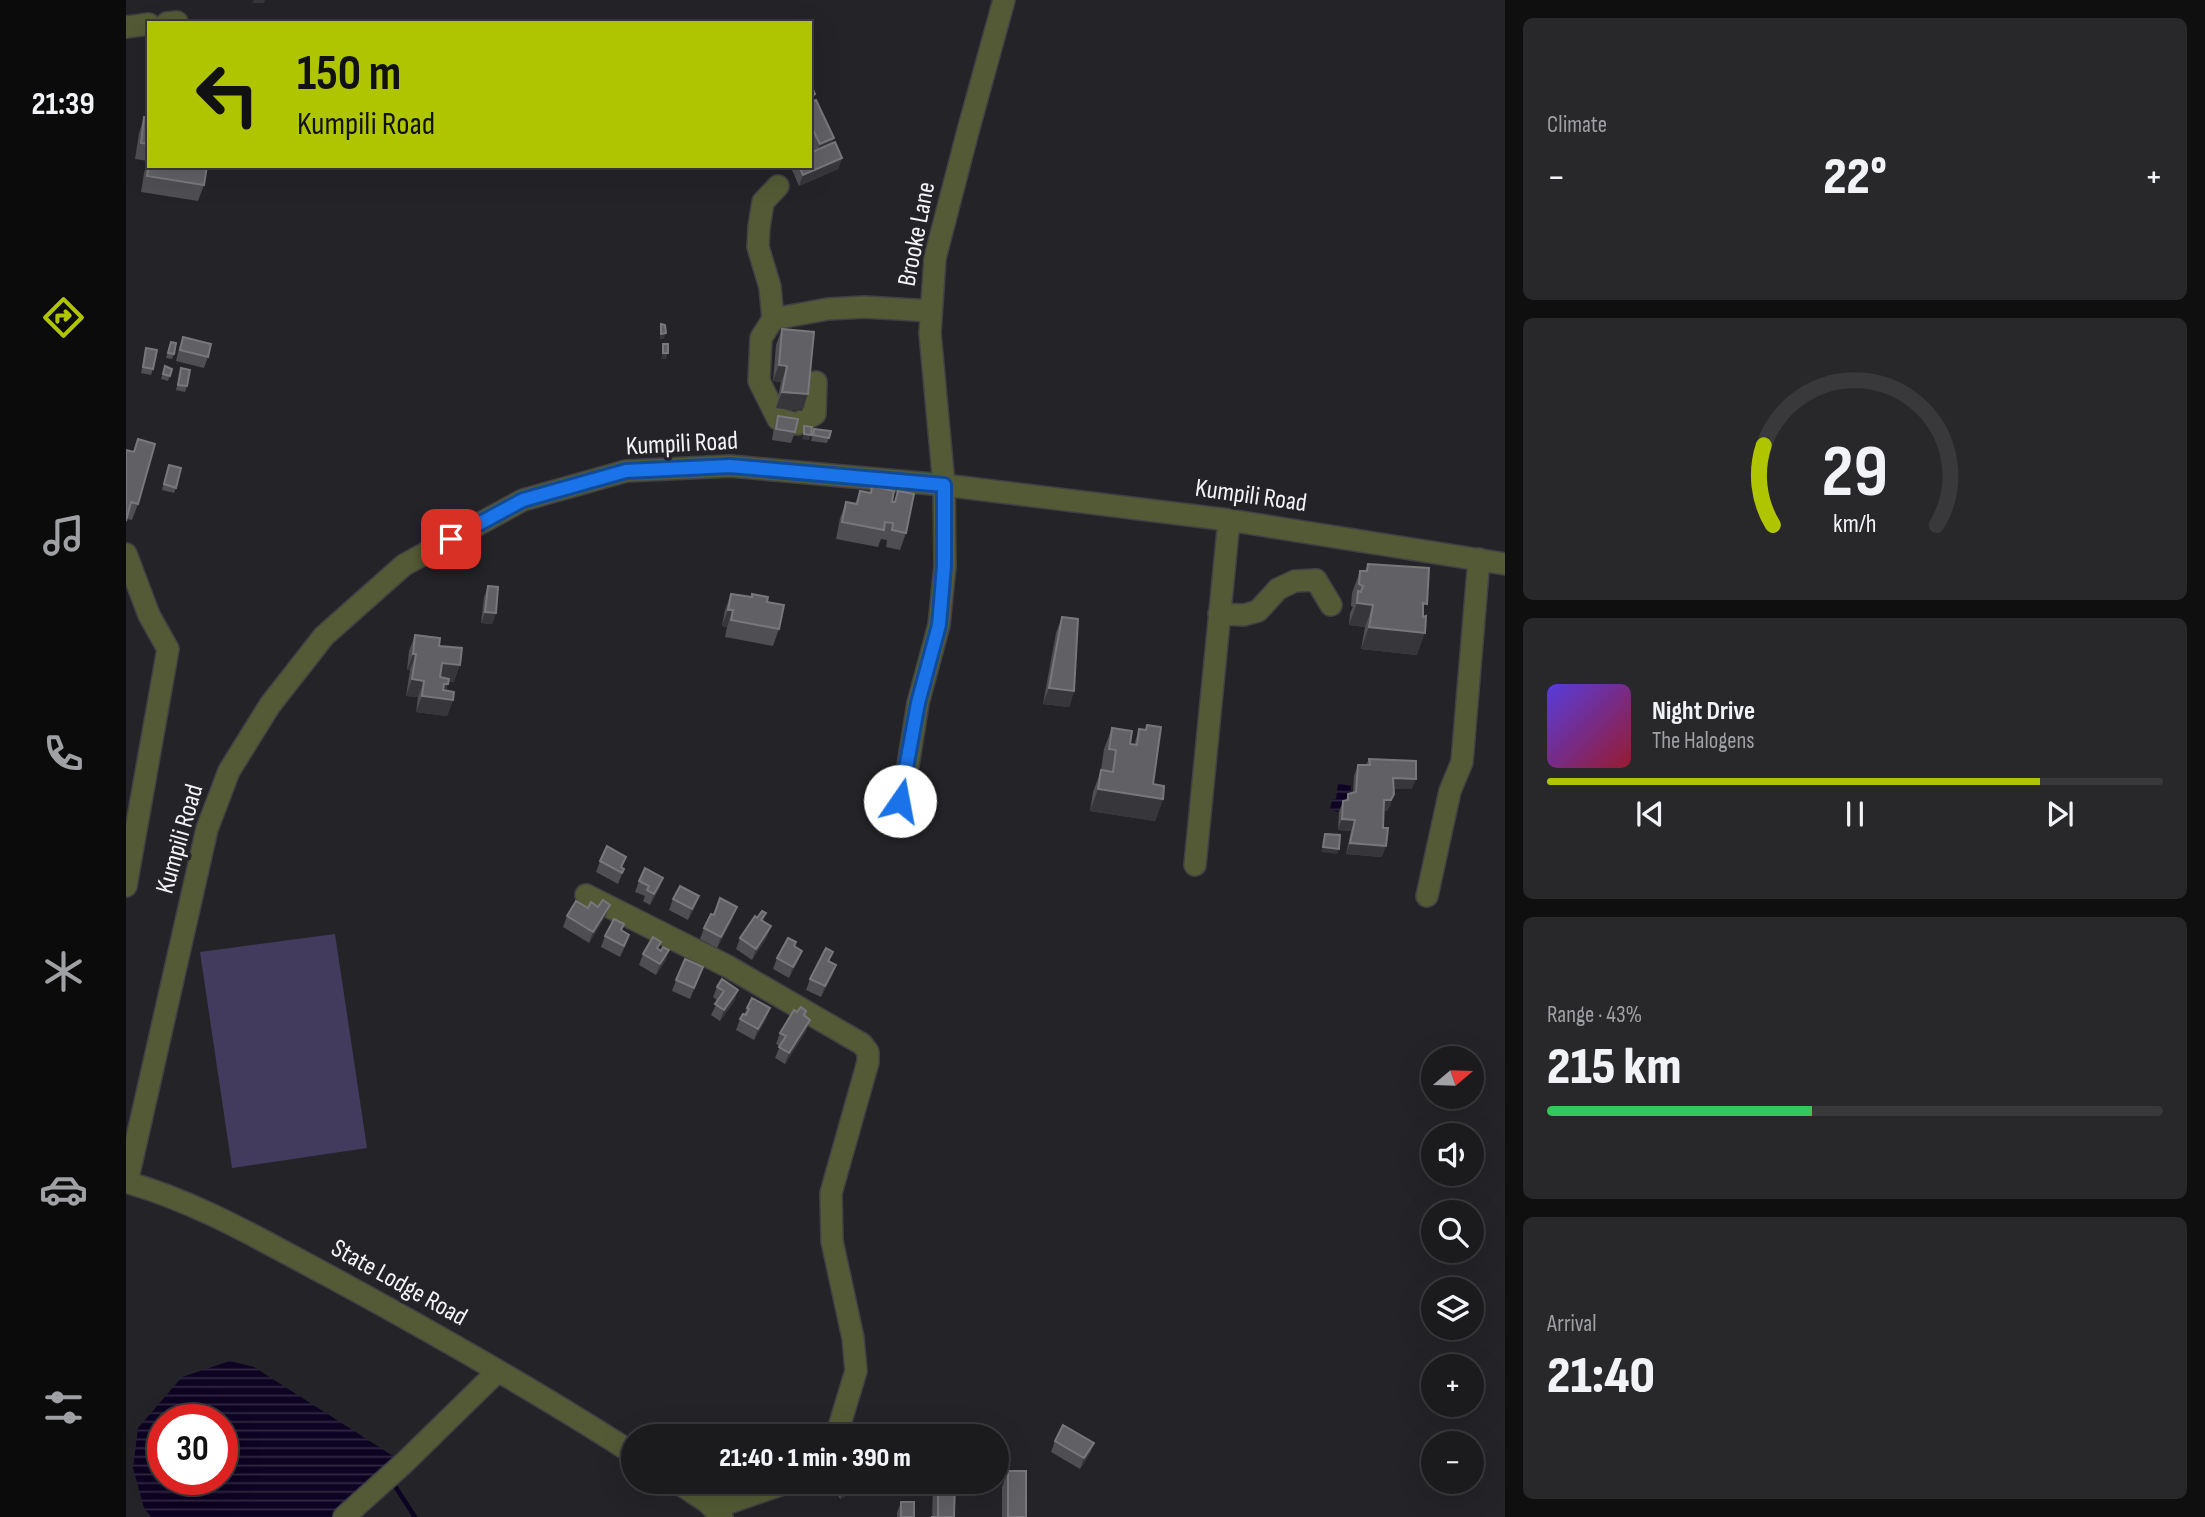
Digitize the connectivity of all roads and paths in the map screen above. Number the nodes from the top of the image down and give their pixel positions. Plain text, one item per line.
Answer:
1 (1004, 0) edge
2 (147, 24) edge
3 (126, 27) edge
4 (778, 186) dead end
5 (931, 310) junction
6 (773, 319) junction
7 (816, 382) dead end
8 (944, 485) junction
9 (1229, 520) junction
10 (126, 554) edge
11 (1479, 559) junction
12 (1505, 564) edge
13 (1331, 605) dead end
14 (1219, 614) junction
15 (900, 801) dead end
16 (1195, 865) dead end
17 (126, 886) edge
18 (586, 895) dead end
19 (1427, 896) dead end
20 (127, 1182) edge
21 (498, 1371) junction
22 (840, 1424) edge
23 (621, 1446) edge
24 (693, 1494) edge
25 (762, 1494) edge
26 (718, 1513) edge
27 (344, 1517) edge

1 - 5 street, Brooke Lane
2 - 3 street
4 - 6 street
5 - 6 street
5 - 8 street, Brooke Lane
6 - 7 street
8 - 9 street, Kumpili Road
8 - 15 street, Brooke Lane
8 - 20 street, Kumpili Road
9 - 11 street, Kumpili Road
9 - 14 street
10 - 17 street
11 - 12 street, Kumpili Road
11 - 19 street
13 - 14 street
14 - 16 street
18 - 22 street
20 - 21 street, State Lodge Road
21 - 23 street, State Lodge Road
21 - 27 street
24 - 26 street
25 - 26 street

